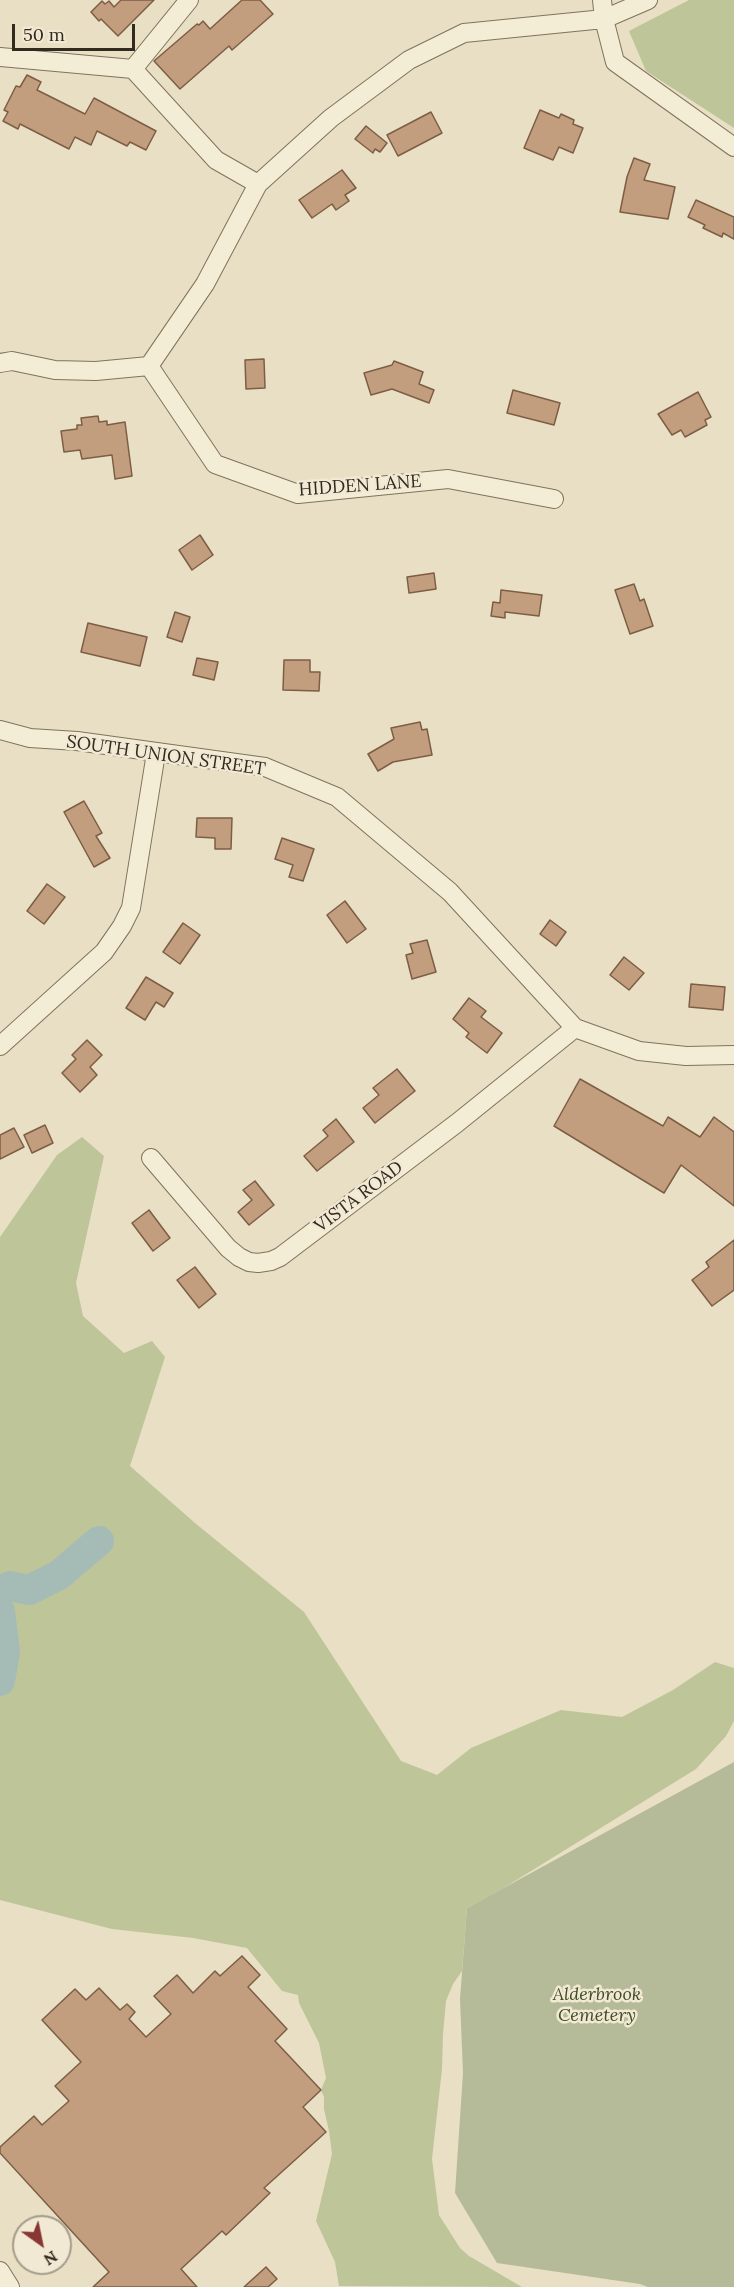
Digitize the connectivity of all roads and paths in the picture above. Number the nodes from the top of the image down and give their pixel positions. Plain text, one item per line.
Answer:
1 (189, 0) edge
2 (602, 0) edge
3 (648, 0) edge
4 (604, 19) junction
5 (0, 57) edge
6 (133, 69) junction
7 (734, 147) edge
8 (258, 184) junction
9 (0, 363) edge
10 (149, 366) junction
11 (554, 499) dead end
12 (0, 730) edge
13 (156, 753) junction
14 (575, 1028) junction
15 (0, 1046) edge
16 (734, 1055) edge
17 (151, 1158) dead end
18 (0, 2271) edge
19 (9, 2287) edge

1 - 6 street
2 - 4 street
3 - 4 street
4 - 7 street
4 - 8 street
5 - 6 street
6 - 8 street
8 - 10 street
9 - 10 street
10 - 11 street, HIDDEN LANE
12 - 13 street, SOUTH UNION STREET
13 - 14 street, SOUTH UNION STREET
13 - 15 street
14 - 16 street, SOUTH UNION STREET
14 - 17 street, VISTA ROAD
18 - 19 street

